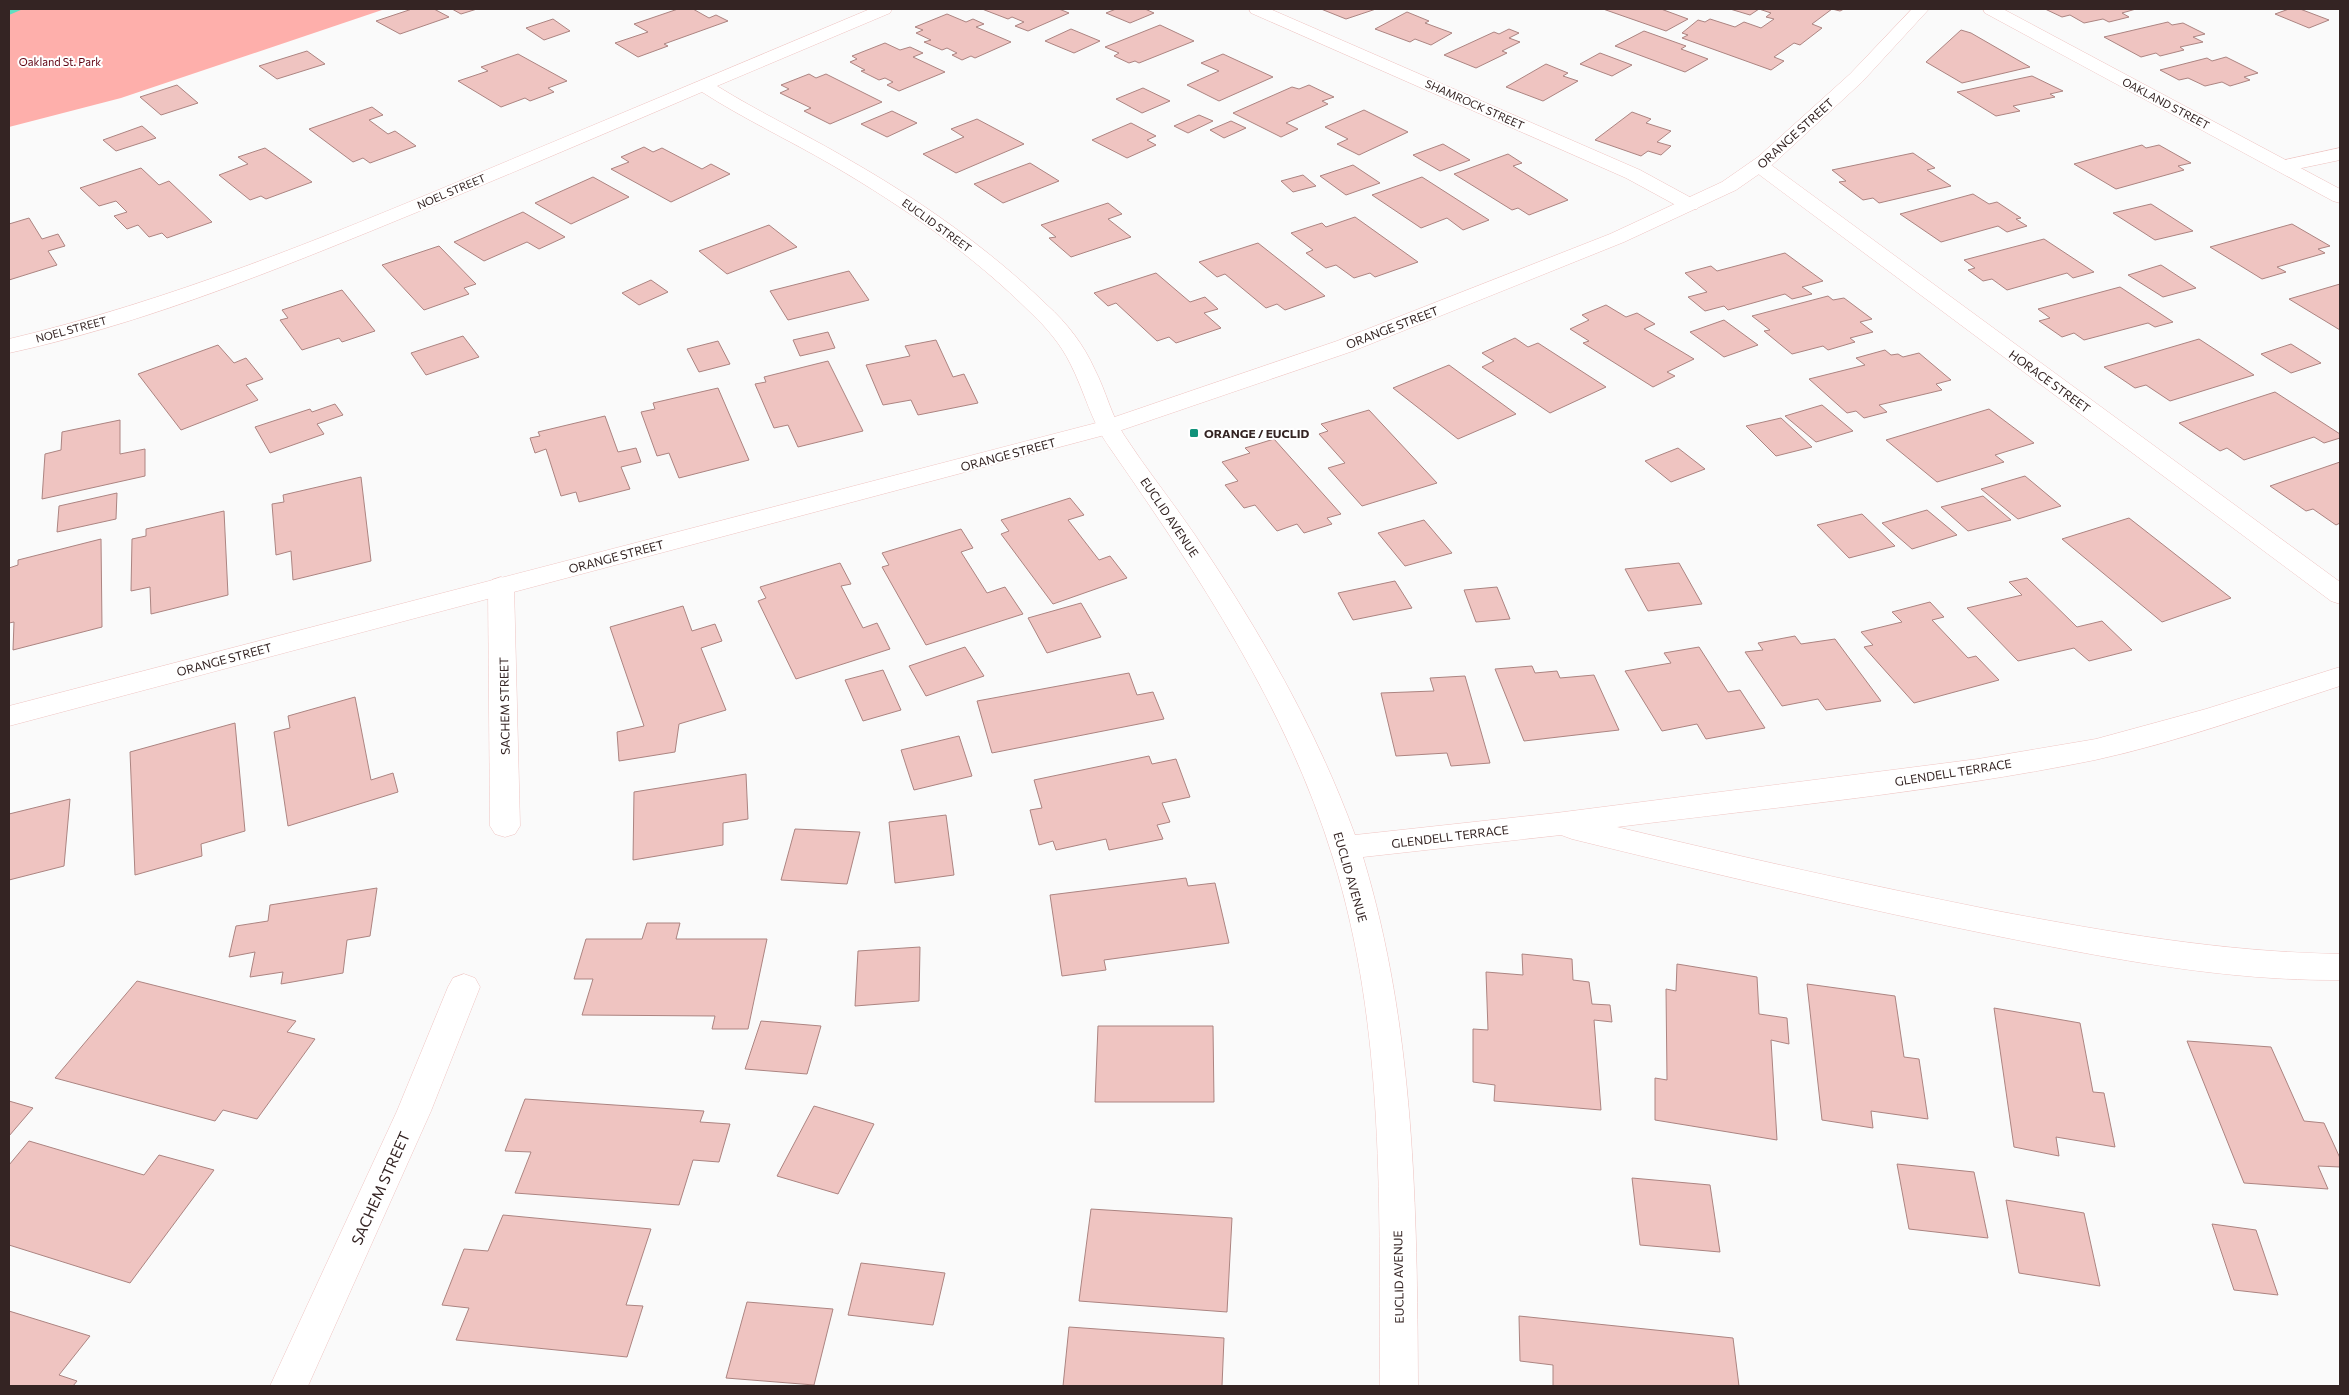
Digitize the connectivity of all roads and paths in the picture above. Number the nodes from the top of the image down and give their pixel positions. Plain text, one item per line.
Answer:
1 (884, 9) edge
2 (1257, 9) edge
3 (1921, 9) edge
4 (1991, 9) edge
5 (704, 86) junction
6 (2340, 154) edge
7 (1760, 166) junction
8 (2283, 166) junction
9 (2340, 197) edge
10 (1690, 205) junction
11 (9, 346) edge
12 (1108, 427) junction
13 (501, 586) junction
14 (2340, 596) edge
15 (2340, 676) edge
16 (9, 716) edge
17 (1556, 824) junction
18 (505, 826) dead end
19 (1344, 848) junction
20 (2340, 967) edge
21 (464, 987) dead end
22 (289, 1386) edge
23 (1399, 1386) edge

1 - 5 street, NOEL STREET
2 - 10 street, SHAMROCK STREET
3 - 7 street, ORANGE STREET
4 - 8 street, OAKLAND STREET
5 - 11 street, NOEL STREET
5 - 12 street, EUCLID STREET
6 - 8 street
7 - 10 street, ORANGE STREET
7 - 14 street, HORACE STREET
8 - 9 street, OAKLAND STREET
10 - 12 street, ORANGE STREET
12 - 13 street, ORANGE STREET
12 - 19 street, EUCLID AVENUE
13 - 16 street, ORANGE STREET
13 - 18 street, SACHEM STREET
15 - 17 street, GLENDELL TERRACE
17 - 19 street, GLENDELL TERRACE
17 - 20 street, GLENDELL TERRACE
19 - 23 street, EUCLID AVENUE
21 - 22 street, SACHEM STREET

